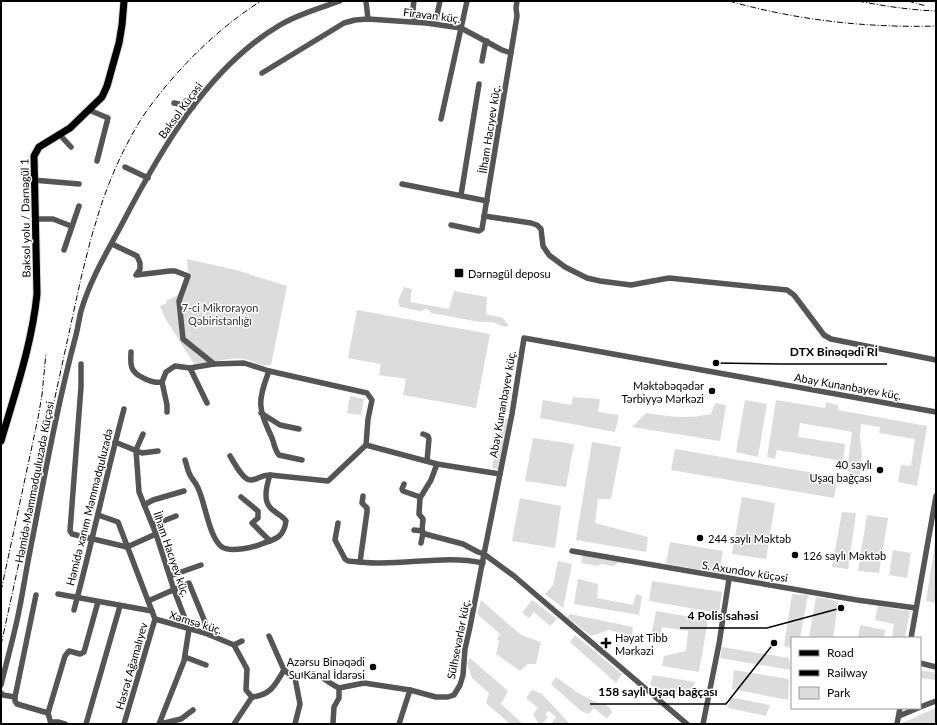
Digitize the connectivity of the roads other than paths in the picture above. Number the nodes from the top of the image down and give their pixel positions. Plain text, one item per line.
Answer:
1 (124, 1) edge
2 (340, 1) edge
3 (366, 1) edge
4 (414, 1) edge
5 (440, 1) edge
6 (467, 1) edge
7 (517, 1) edge
8 (368, 19) junction
9 (415, 22) junction
10 (436, 24) junction
11 (461, 28) junction
12 (487, 41) junction
13 (511, 54) junction
14 (482, 62) dead end
15 (262, 73) dead end
16 (479, 84) dead end
17 (174, 103) dead end
18 (193, 107) junction
19 (89, 110) junction
20 (441, 119) dead end
21 (60, 135) junction
22 (71, 146) dead end
23 (97, 161) dead end
24 (125, 167) dead end
25 (148, 178) junction
26 (33, 180) junction
27 (79, 184) dead end
28 (402, 184) dead end
29 (461, 195) junction
30 (487, 200) junction
31 (78, 206) dead end
32 (484, 216) junction
33 (35, 220) junction
34 (451, 225) dead end
35 (71, 226) junction
36 (112, 244) junction
37 (64, 250) dead end
38 (91, 284) joint
39 (131, 352) dead end
40 (936, 360) edge
41 (81, 364) dead end
42 (214, 364) junction
43 (190, 368) junction
44 (268, 371) junction
45 (162, 382) junction
46 (207, 403) dead end
47 (124, 409) dead end
48 (166, 412) dead end
49 (936, 412) edge
50 (261, 413) junction
51 (3, 424) edge
52 (299, 429) dead end
53 (143, 434) dead end
54 (423, 434) dead end
55 (1, 441) edge
56 (115, 442) junction
57 (366, 445) junction
58 (136, 450) junction
59 (158, 451) dead end
60 (230, 456) dead end
61 (185, 460) dead end
62 (302, 460) dead end
63 (427, 461) junction
64 (437, 464) junction
65 (500, 474) junction
66 (270, 475) junction
67 (404, 484) dead end
68 (184, 491) dead end
69 (362, 496) dead end
70 (936, 496) edge
71 (241, 497) dead end
72 (420, 497) junction
73 (144, 505) junction
74 (98, 515) junction
75 (176, 516) dead end
76 (338, 523) dead end
77 (153, 526) junction
78 (414, 530) dead end
79 (422, 532) junction
80 (156, 534) junction
81 (92, 539) junction
82 (270, 542) junction
83 (421, 543) dead end
84 (128, 547) junction
85 (572, 552) dead end
86 (484, 554) junction
87 (360, 562) junction
88 (482, 563) junction
89 (201, 565) dead end
90 (170, 576) junction
91 (729, 579) junction
92 (174, 590) junction
93 (58, 594) dead end
94 (36, 595) dead end
95 (77, 598) junction
96 (148, 601) junction
97 (98, 602) junction
98 (120, 606) junction
99 (916, 608) junction
100 (74, 610) dead end
101 (152, 611) junction
102 (155, 620) junction
103 (189, 629) junction
104 (205, 633) junction
105 (269, 636) dead end
106 (911, 637) edge
107 (242, 641) dead end
108 (234, 645) junction
109 (185, 657) junction
110 (921, 663) edge
111 (206, 665) dead end
112 (936, 667) edge
113 (284, 670) junction
114 (295, 678) junction
115 (1, 685) edge
116 (339, 688) junction
117 (410, 690) junction
118 (2, 694) edge
119 (15, 697) junction
120 (252, 697) junction
121 (936, 701) edge
122 (1, 702) edge
123 (921, 707) edge
124 (900, 709) edge
125 (916, 709) edge
126 (194, 710) dead end
127 (48, 713) junction
128 (898, 716) junction
129 (51, 723) edge
130 (332, 723) dead end
131 (65, 724) edge
132 (86, 724) edge
133 (124, 724) edge
134 (160, 724) edge
135 (234, 724) edge
136 (294, 724) edge
137 (399, 724) edge
138 (687, 724) edge
139 (702, 724) edge
140 (897, 724) edge

1 - 19 main road, Baksol yolu / Dərnəgül 1
2 - 18 street, Baksol Küçəsi
3 - 8 street
4 - 9 street
5 - 10 street
6 - 11 street
7 - 13 street, İlham Hacıyev küç.
8 - 9 street, Firavan küç.
8 - 15 street, Firavan küç.
9 - 10 street, Firavan küç.
10 - 11 street, Firavan küç.
11 - 12 street, Firavan küç.
11 - 20 street
12 - 13 street, Firavan küç.
12 - 14 street
13 - 30 street, İlham Hacıyev küç.
16 - 29 street
17 - 18 street
18 - 25 street, Baksol Küçəsi
19 - 21 main road, Baksol yolu / Dərnəgül 1
19 - 23 street
21 - 22 street
21 - 26 main road, Baksol yolu / Dərnəgül 1
24 - 25 street
25 - 36 street, Baksol Küçəsi
26 - 27 street
26 - 33 main road, Baksol yolu / Dərnəgül 1
28 - 29 street
29 - 30 street
30 - 32 street, İlham Hacıyev küç.
31 - 35 street
32 - 34 street, İlham Hacıyev küç.
32 - 40 street
33 - 35 street
33 - 51 main road, Baksol yolu / Dərnəgül 1
35 - 37 street
36 - 38 street, Baksol Küçəsi
36 - 42 street
38 - 115 street, Həmidə Məmmədquluzadə Küçəsi
39 - 45 street
41 - 81 street
42 - 43 street
42 - 44 street
43 - 45 street
43 - 46 street
44 - 50 street
44 - 57 street
45 - 48 street
47 - 56 street, Həmidə xanım Məmmədquluzadə
49 - 65 street, Abay Kunanbayev küç.
50 - 52 street
50 - 62 street
51 - 55 main road, Baksol yolu / Dərnəgül 1
53 - 58 street, İlham Hacıyev küç.
54 - 63 street
56 - 58 street
56 - 74 street, Həmidə xanım Məmmədquluzadə
57 - 63 street
57 - 66 street
58 - 59 street
58 - 73 street, İlham Hacıyev küç.
60 - 66 street
61 - 82 street
63 - 64 street
64 - 65 street
64 - 72 street
65 - 86 street, Abay Kunanbayev küç.
66 - 82 street
67 - 72 street
68 - 73 street
69 - 87 street
70 - 99 street
71 - 82 street
72 - 79 street
73 - 77 street, İlham Hacıyev küç.
74 - 81 street, Həmidə xanım Məmmədquluzadə
74 - 84 street, Həsrət Ağamalıyev
75 - 77 street
76 - 87 street
77 - 80 street, İlham Hacıyev küç.
78 - 79 street
79 - 83 street
79 - 86 street
80 - 84 street
80 - 90 street, İlham Hacıyev küç.
81 - 84 street
81 - 95 street, Həmidə xanım Məmmədquluzadə
84 - 96 street, Həsrət Ağamalıyev
85 - 91 street, S. Axundov küçəsi
86 - 88 street, Sülhsevərlər küç.
86 - 138 street
87 - 88 street
88 - 117 street, Sülhsevərlər küç.
89 - 90 street
90 - 92 street, İlham Hacıyev küç.
91 - 99 street, S. Axundov küçəsi
91 - 139 street
92 - 96 street
92 - 103 street, İlham Hacıyev küç.
92 - 104 street
93 - 95 street
94 - 119 street
95 - 97 street
95 - 100 street, Həmidə xanım Məmmədquluzadə
96 - 101 street, Həsrət Ağamalıyev
97 - 98 street
97 - 127 street
98 - 101 street
98 - 132 street
99 - 106 street
101 - 102 street, Həsrət Ağamalıyev
102 - 103 street, Xəmsə küç.
102 - 133 street, Həsrət Ağamalıyev
103 - 104 street, Xəmsə küç.
103 - 109 street, İlham Hacıyev küç.
104 - 108 street, Xəmsə küç.
105 - 113 street
107 - 108 street
108 - 120 street, Xəmsə küç.
109 - 111 street
109 - 134 street, İlham Hacıyev küç.
110 - 112 street
113 - 114 street
113 - 120 street
114 - 116 street
114 - 136 street
116 - 117 street
116 - 130 street
117 - 137 street
118 - 119 street
118 - 122 street
119 - 127 street
120 - 135 street
121 - 123 street
124 - 128 street
125 - 128 street
126 - 134 street
127 - 129 street
128 - 140 street
129 - 131 street

